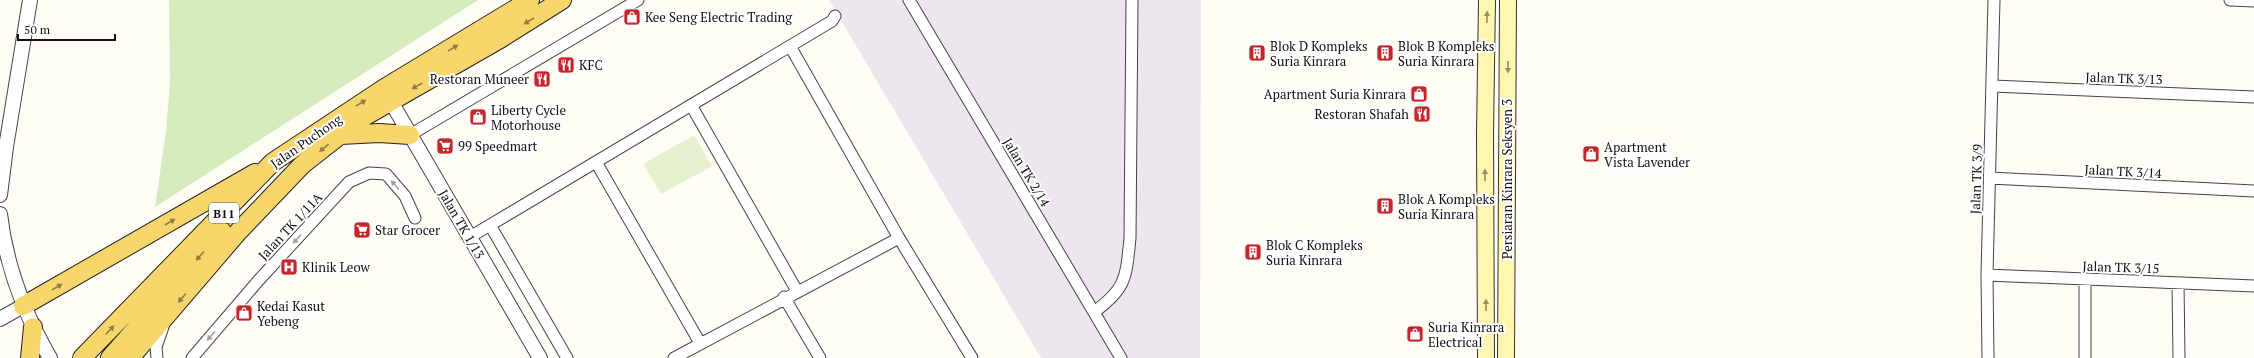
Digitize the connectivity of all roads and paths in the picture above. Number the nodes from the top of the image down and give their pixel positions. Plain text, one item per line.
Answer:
1 (30, 0) edge
2 (530, 0) edge
3 (562, 0) edge
4 (638, 0) edge
5 (909, 0) edge
6 (1132, 0) edge
7 (1487, 0) edge
8 (1508, 0) edge
9 (1994, 0) edge
10 (2230, 0) edge
11 (2254, 1) edge
12 (835, 16) dead end
13 (790, 46) junction
14 (1993, 86) junction
15 (387, 95) junction
16 (2254, 97) edge
17 (691, 105) junction
18 (341, 135) junction
19 (410, 135) junction
20 (273, 162) junction
21 (596, 162) junction
22 (302, 165) junction
23 (1990, 178) junction
24 (2254, 191) edge
25 (0, 195) edge
26 (0, 214) edge
27 (415, 218) dead end
28 (490, 225) junction
29 (470, 237) junction
30 (899, 238) junction
31 (1987, 275) junction
32 (2085, 280) junction
33 (2178, 283) junction
34 (2254, 286) edge
35 (797, 291) junction
36 (784, 298) junction
37 (23, 306) junction
38 (1094, 312) junction
39 (166, 316) junction
40 (0, 320) edge
41 (34, 327) junction
42 (700, 343) junction
43 (30, 358) edge
44 (50, 358) edge
45 (82, 358) edge
46 (110, 358) edge
47 (130, 358) edge
48 (157, 358) edge
49 (192, 358) edge
50 (540, 358) edge
51 (567, 358) edge
52 (675, 358) edge
53 (820, 358) edge
54 (972, 358) edge
55 (1121, 358) edge
56 (1486, 358) edge
57 (1506, 358) edge
58 (1988, 358) edge
59 (2085, 358) edge
60 (2179, 358) edge

1 - 25 street
15 -> 2 main road, Jalan Puchong / B11
3 -> 15 main road, Jalan Puchong / B11
4 - 19 street
5 - 38 street, Jalan TK 2/14
6 - 38 street
56 -> 7 main road, Persiaran Kinrara Seksyen 3
8 -> 57 main road, Persiaran Kinrara Seksyen 3
9 - 14 street, Jalan TK 3/9
10 - 11 street
12 - 13 street
13 - 17 street
13 - 30 street
14 - 16 street, Jalan TK 3/13
14 - 23 street, Jalan TK 3/9
15 - 18 main road, Jalan Puchong / B11
15 - 19 street, Jalan TK 1/13
20 -> 15 main road, Jalan Puchong / B11
17 - 21 street
17 - 35 street
18 - 19 main road
18 -> 22 main road, Jalan Puchong / B11
19 - 29 street, Jalan TK 1/13
37 -> 20 main road
45 -> 20 main road, Jalan Puchong / B11
21 - 28 street
21 - 42 street
22 -> 39 main road, Jalan Puchong / B11
22 -> 46 main road
23 - 24 street, Jalan TK 3/14
23 - 31 street, Jalan TK 3/9
26 - 37 street
27 -> 49 street, Jalan TK 1/11A
28 - 29 street
28 - 51 street
29 - 50 street, Jalan TK 1/13
30 - 35 street
30 - 54 street
31 - 32 street, Jalan TK 3/15
31 - 58 street, Jalan TK 3/9
32 - 33 street, Jalan TK 3/15
32 - 59 street
33 - 34 street, Jalan TK 3/15
33 - 60 street
35 - 36 street
36 - 42 street
36 - 53 street
37 - 40 street
37 - 41 street
38 - 55 street, Jalan TK 2/14
39 - 47 main road, Jalan Puchong / B11
39 - 48 street
41 - 43 main road
41 - 44 street
42 - 52 street

